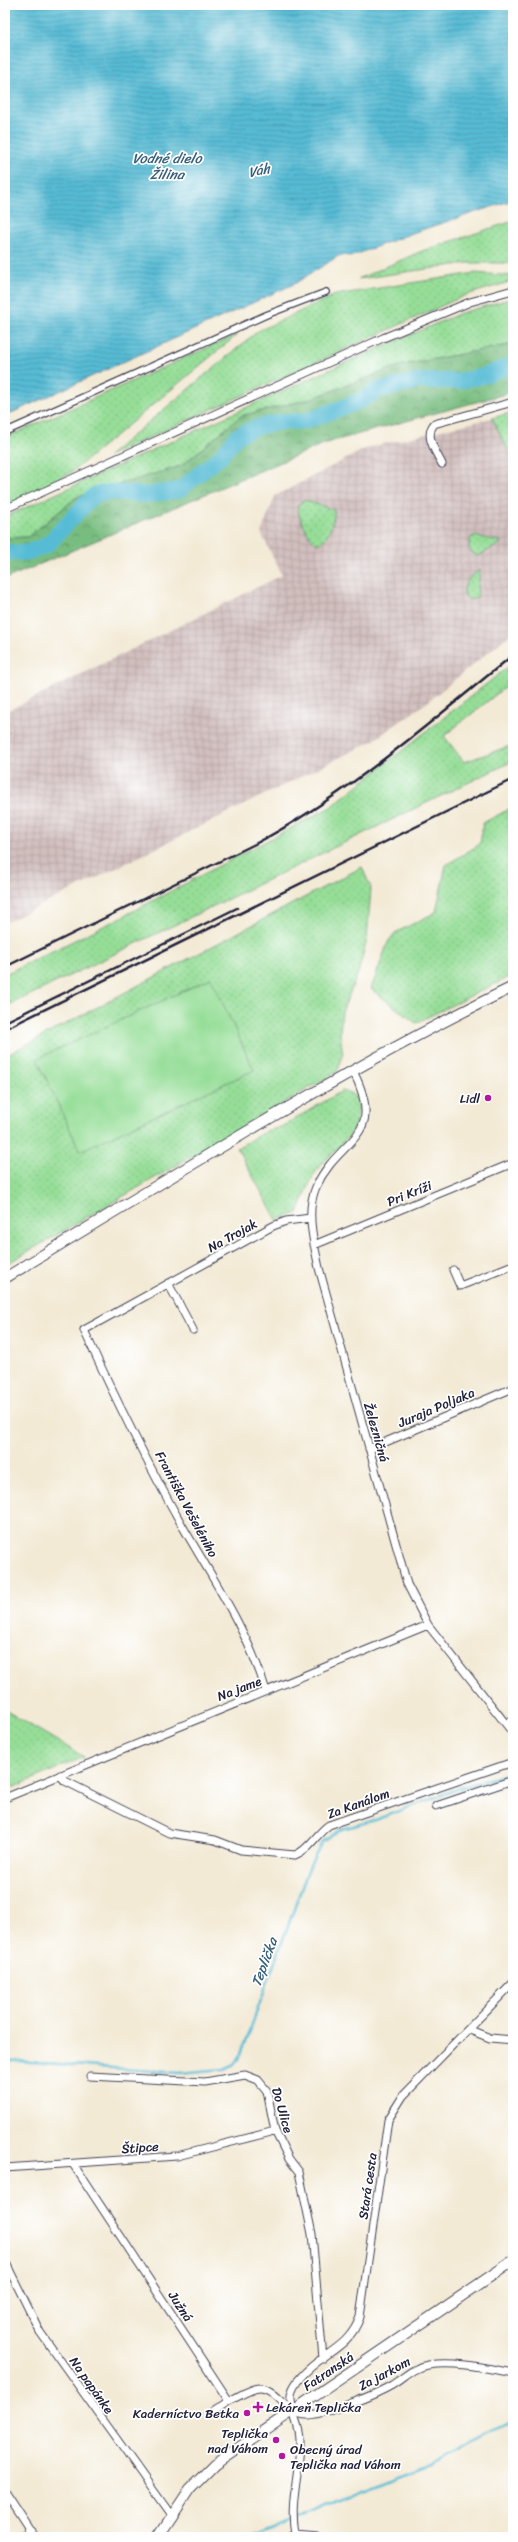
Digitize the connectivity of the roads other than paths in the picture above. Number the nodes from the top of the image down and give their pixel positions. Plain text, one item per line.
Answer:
1 (513, 290) edge
2 (326, 292) dead end
3 (513, 402) edge
4 (5, 432) edge
5 (442, 464) dead end
6 (5, 509) edge
7 (513, 987) edge
8 (353, 1070) junction
9 (513, 1163) edge
10 (311, 1218) junction
11 (314, 1245) junction
12 (513, 1265) edge
13 (453, 1270) dead end
14 (5, 1278) edge
15 (168, 1283) junction
16 (84, 1330) joint
17 (193, 1330) dead end
18 (513, 1388) edge
19 (369, 1449) junction
20 (428, 1625) junction
21 (266, 1691) junction
22 (513, 1719) edge
23 (506, 1724) junction
24 (513, 1733) edge
25 (513, 1762) edge
26 (60, 1775) junction
27 (513, 1780) edge
28 (5, 1798) edge
29 (436, 1806) dead end
30 (513, 1983) edge
31 (470, 2030) junction
32 (513, 2040) edge
33 (90, 2076) dead end
34 (275, 2131) junction
35 (73, 2164) junction
36 (5, 2168) edge
37 (5, 2261) edge
38 (513, 2261) edge
39 (323, 2359) junction
40 (513, 2373) edge
41 (229, 2401) junction
42 (292, 2411) junction
43 (212, 2412) dead end
44 (5, 2493) edge
45 (171, 2515) junction
46 (32, 2534) edge
47 (292, 2536) edge
48 (22, 2537) edge
49 (158, 2537) edge
50 (318, 2537) edge

1 - 6 street
2 - 4 street
3 - 5 street
7 - 8 main road
8 - 10 street, Železničná
8 - 14 main road
9 - 11 street, Pri Kríži
10 - 11 street, Železničná
10 - 15 street, Na Trojak
11 - 19 street, Železničná
12 - 13 street
15 - 16 street, Na Trojak
15 - 17 street
16 - 21 street, Františka Vešeléniho
18 - 19 street, Juraja Poljaka
19 - 20 street, Železničná
20 - 21 street, Na jame
20 - 23 street, Železničná
21 - 26 street, Na jame
22 - 23 street
23 - 24 street, Železničná
25 - 26 street, Za Kanálom
26 - 28 street, Na jame
27 - 29 street
30 - 31 street, Stará cesta
31 - 32 street
31 - 39 street, Stará cesta
33 - 34 street, Do Ulice
34 - 35 street, Štipce
34 - 39 street, Do Ulice
35 - 36 street, Štipce
35 - 41 street, Južná
37 - 45 street, Na papánke
38 - 42 main road, Fatranská
39 - 42 street, Stará cesta
40 - 42 street, Za jarkom
41 - 42 street
41 - 43 street
42 - 45 main road, Fatranská
42 - 47 street, Stará cesta
44 - 46 street
45 - 49 main road, Fatranská
46 - 48 street
47 - 50 street

